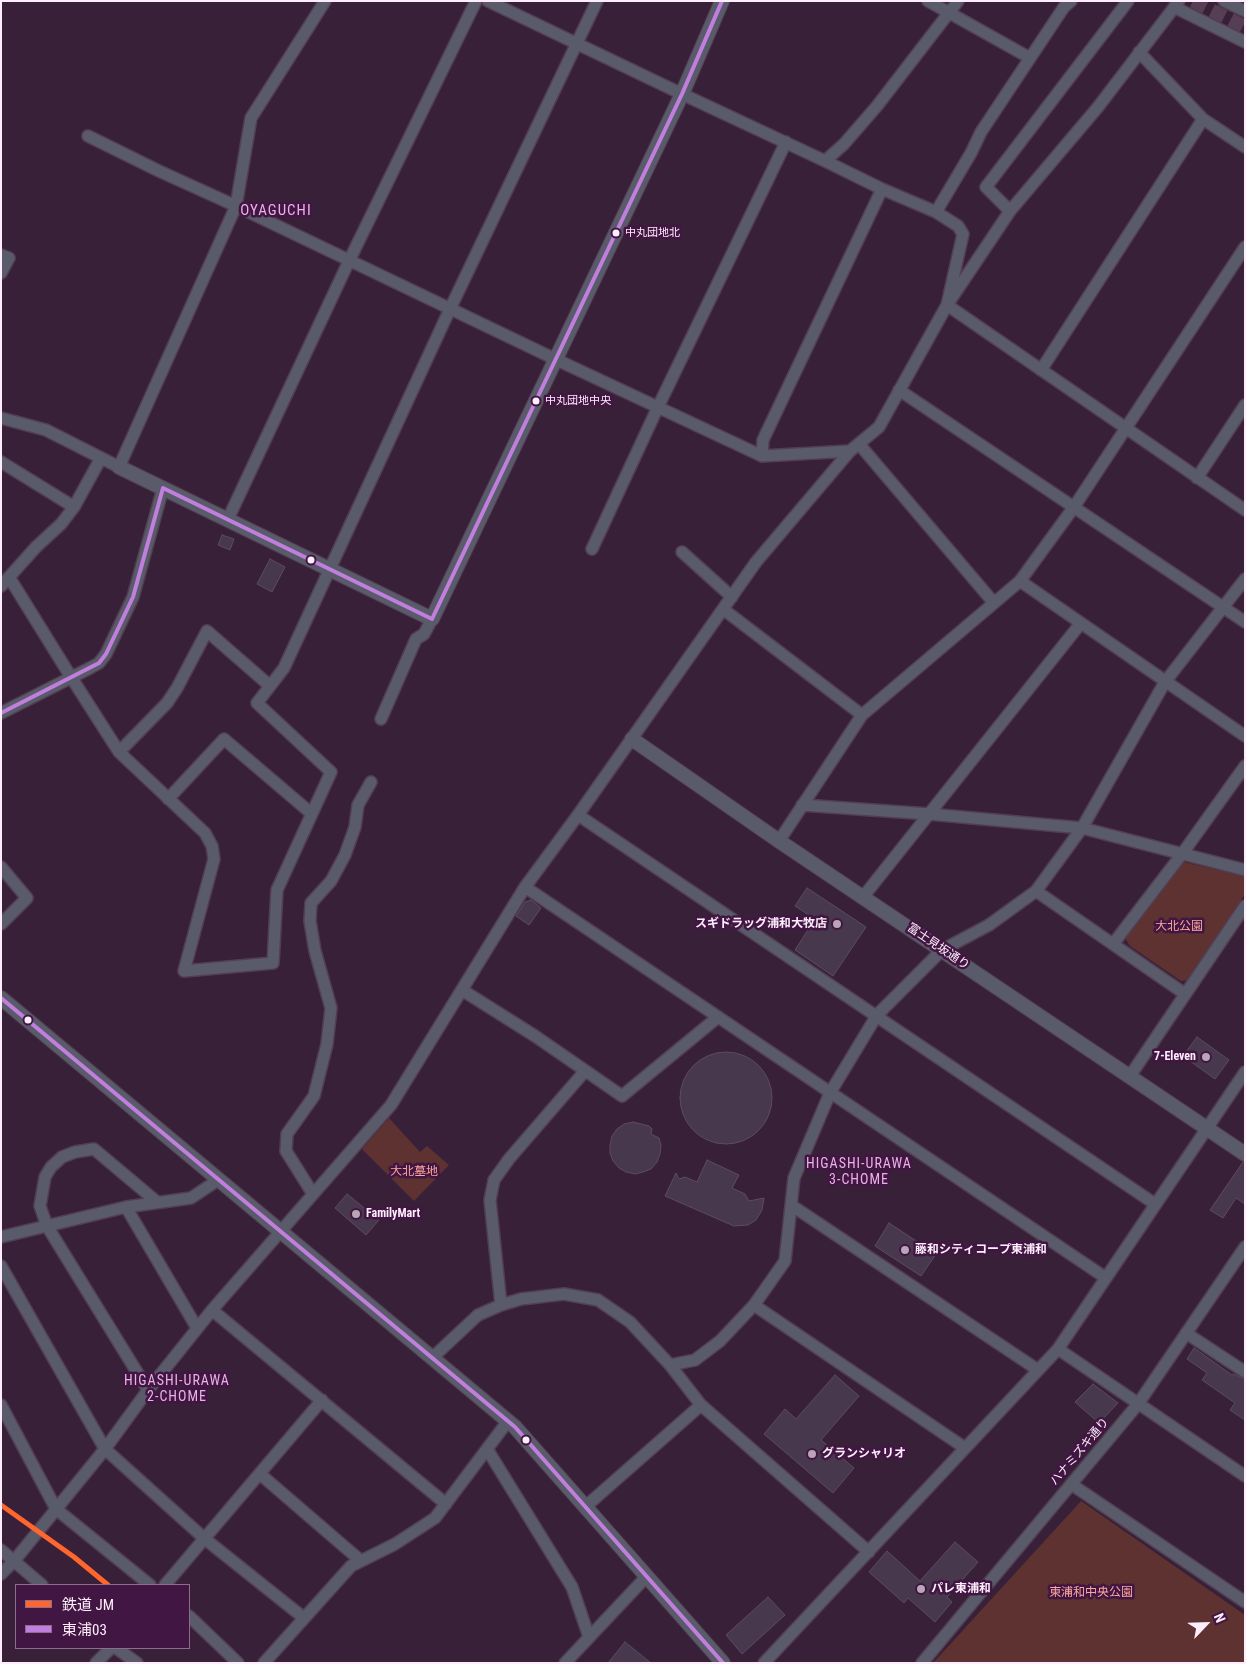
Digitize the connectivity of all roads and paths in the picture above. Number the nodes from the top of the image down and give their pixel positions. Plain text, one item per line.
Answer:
1 (325, 1) edge
2 (476, 1) edge
3 (488, 1) edge
4 (597, 1) edge
5 (722, 1) edge
6 (928, 1) edge
7 (958, 1) edge
8 (1070, 1) edge
9 (1128, 1) edge
10 (1224, 1) edge
11 (1177, 4) edge
12 (1245, 12) edge
13 (949, 13) junction
14 (1245, 42) edge
15 (576, 44) junction
16 (1139, 52) junction
17 (1030, 58) junction
18 (682, 94) junction
19 (1203, 120) junction
20 (88, 136) dead end
21 (786, 142) junction
22 (1245, 148) edge
23 (825, 161) junction
24 (882, 190) junction
25 (236, 206) junction
26 (1010, 211) junction
27 (936, 212) junction
28 (1245, 247) edge
29 (1, 254) edge
30 (349, 260) junction
31 (1, 273) edge
32 (947, 305) junction
33 (450, 309) junction
34 (555, 359) junction
35 (1040, 370) junction
36 (899, 390) junction
37 (1245, 405) edge
38 (658, 407) junction
39 (1, 418) edge
40 (1126, 429) junction
41 (859, 444) junction
42 (850, 451) junction
43 (762, 456) junction
44 (101, 458) junction
45 (1, 462) edge
46 (119, 467) junction
47 (1198, 478) junction
48 (163, 488) junction
49 (74, 507) junction
50 (1074, 507) junction
51 (1245, 510) edge
52 (228, 520) junction
53 (592, 549) dead end
54 (682, 552) dead end
55 (330, 569) junction
56 (1245, 580) edge
57 (1020, 581) junction
58 (5, 582) edge
59 (732, 597) junction
60 (994, 603) junction
61 (1224, 608) junction
62 (723, 609) junction
63 (432, 619) junction
64 (1245, 622) edge
65 (1081, 623) junction
66 (71, 677) junction
67 (1165, 682) junction
68 (270, 686) junction
69 (1, 712) edge
70 (862, 715) junction
71 (381, 719) dead end
72 (1245, 736) edge
73 (632, 739) junction
74 (119, 752) junction
75 (1245, 766) edge
76 (370, 782) dead end
77 (168, 799) junction
78 (802, 805) junction
79 (312, 814) junction
80 (929, 814) junction
81 (578, 815) junction
82 (1082, 828) junction
83 (778, 841) junction
84 (1182, 854) junction
85 (1, 867) edge
86 (1245, 870) edge
87 (525, 887) junction
88 (1036, 891) junction
89 (863, 897) junction
90 (1245, 906) edge
91 (1, 924) edge
92 (1113, 944) junction
93 (942, 950) junction
94 (462, 990) junction
95 (1185, 994) junction
96 (1, 998) edge
97 (877, 1015) junction
98 (718, 1017) junction
99 (585, 1071) junction
100 (1245, 1072) edge
101 (1130, 1076) junction
102 (830, 1093) junction
103 (1206, 1128) junction
104 (1245, 1154) edge
105 (218, 1180) junction
106 (313, 1194) junction
107 (157, 1202) junction
108 (1155, 1204) junction
109 (791, 1205) junction
110 (126, 1207) junction
111 (48, 1226) junction
112 (280, 1231) junction
113 (1, 1237) edge
114 (1245, 1247) edge
115 (1241, 1262) edge
116 (1, 1266) edge
117 (1106, 1278) junction
118 (501, 1305) junction
119 (754, 1305) junction
120 (212, 1310) junction
121 (197, 1328) junction
122 (1186, 1333) junction
123 (1058, 1349) junction
124 (432, 1358) junction
125 (670, 1365) junction
126 (1038, 1370) junction
127 (1245, 1372) edge
128 (148, 1390) junction
129 (322, 1400) junction
130 (1138, 1404) junction
131 (1, 1405) edge
132 (701, 1405) junction
133 (508, 1421) junction
134 (12, 1426) junction
135 (1, 1432) edge
136 (487, 1448) junction
137 (965, 1448) junction
138 (104, 1449) junction
139 (260, 1474) junction
140 (1245, 1476) edge
141 (1071, 1484) junction
142 (446, 1504) junction
143 (585, 1507) junction
144 (56, 1509) junction
145 (205, 1539) junction
146 (1, 1550) edge
147 (868, 1552) junction
148 (14, 1561) junction
149 (361, 1561) junction
150 (1, 1574) edge
151 (646, 1576) junction
152 (41, 1584) edge
153 (149, 1584) edge
154 (166, 1584) edge
155 (1245, 1602) edge
156 (190, 1617) edge
157 (304, 1618) junction
158 (589, 1637) junction
159 (110, 1649) edge
160 (117, 1649) edge
161 (96, 1663) edge
162 (137, 1663) edge
163 (238, 1663) edge
164 (264, 1663) edge
165 (565, 1663) edge
166 (723, 1663) edge
167 (764, 1663) edge
168 (922, 1663) edge

1 - 25 street
2 - 30 street
3 - 15 street
4 - 15 street
5 - 18 street
6 - 13 street
7 - 13 street
8 - 17 street
9 - 26 street
10 - 12 street
11 - 14 street
11 - 16 street
13 - 17 street
13 - 23 street
15 - 18 street
15 - 33 street
16 - 19 street
16 - 26 street
17 - 27 street
18 - 21 street
18 - 34 street
19 - 22 street
19 - 35 street
20 - 25 street
21 - 23 street
21 - 38 street
23 - 24 street
24 - 27 street
24 - 43 street
25 - 30 street
25 - 46 street
26 - 32 street
27 - 32 street
28 - 40 street
29 - 31 street
30 - 33 street
30 - 52 street
32 - 35 street
32 - 36 street
33 - 34 street
33 - 55 street
34 - 38 street
34 - 63 street
35 - 40 street
36 - 41 street
36 - 50 street
37 - 47 street
38 - 43 street
38 - 53 street
39 - 44 street
40 - 47 street
40 - 50 street
41 - 42 street
41 - 60 street
42 - 43 street
42 - 59 street
44 - 46 street
44 - 49 street
45 - 49 street
46 - 48 street
47 - 51 street
48 - 52 street
48 - 66 street
49 - 58 street
50 - 57 street
50 - 61 street
52 - 55 street
54 - 59 street
55 - 63 street
55 - 68 street
56 - 61 street
57 - 60 street
57 - 65 street
58 - 66 street
59 - 62 street
60 - 70 street
61 - 64 street
61 - 67 street
62 - 70 street
62 - 73 street
63 - 71 street
65 - 67 street
65 - 80 street
66 - 69 street
66 - 74 street
67 - 72 street
67 - 82 street
68 - 74 street
68 - 79 street
70 - 78 street
73 - 81 street
73 - 83 street, 富士見坂通り
74 - 77 street
75 - 84 street
76 - 106 street
77 - 79 street
77 - 79 street
78 - 80 street
78 - 83 street
80 - 82 street
80 - 89 street
81 - 87 street
81 - 97 street
82 - 84 street
82 - 88 street
83 - 89 street, 富士見坂通り
84 - 86 street
84 - 92 street
85 - 91 street
87 - 94 street
87 - 98 street
88 - 92 street
88 - 93 street
89 - 93 street, 富士見坂通り
90 - 95 street
92 - 95 street
93 - 97 street
93 - 101 street, 富士見坂通り
94 - 99 street
94 - 106 street
95 - 101 street
96 - 105 street
97 - 102 street
97 - 108 street
98 - 99 street
98 - 102 street
99 - 118 street
100 - 103 street
101 - 103 street, 富士見坂通り
102 - 109 street
102 - 117 street
103 - 104 street, 富士見坂通り
103 - 108 street
105 - 107 street
105 - 112 street
106 - 112 street
107 - 110 street
107 - 111 street
108 - 117 street
109 - 119 street
109 - 126 street
110 - 111 street
110 - 121 street
111 - 113 street
111 - 128 street
112 - 120 street
112 - 124 street
114 - 115 street, ハナミズキ通り
115 - 122 street, ハナミズキ通り
116 - 138 street
117 - 123 street
118 - 124 street
118 - 125 street
119 - 125 street
119 - 137 street
120 - 121 street
120 - 129 street
121 - 128 street
122 - 127 street
122 - 130 street, ハナミズキ通り
123 - 126 street
123 - 130 street
124 - 133 street
125 - 132 street
126 - 137 street
128 - 138 street
129 - 139 street
129 - 142 street
130 - 140 street
130 - 141 street, ハナミズキ通り
131 - 134 street
132 - 143 street
132 - 147 street
133 - 136 street
133 - 143 street
134 - 135 street
134 - 144 street
136 - 142 street
136 - 158 street
137 - 147 street
138 - 144 street
138 - 145 street
139 - 145 street
139 - 149 street
141 - 155 street
141 - 168 street, ハナミズキ通り
142 - 149 street
143 - 151 street
144 - 148 street
144 - 153 street
145 - 154 street
145 - 157 street
146 - 148 street
147 - 167 street
148 - 150 street
148 - 152 street
149 - 157 street
151 - 158 street
151 - 166 street
156 - 163 street
157 - 164 street
158 - 165 street
159 - 161 street
160 - 162 street

